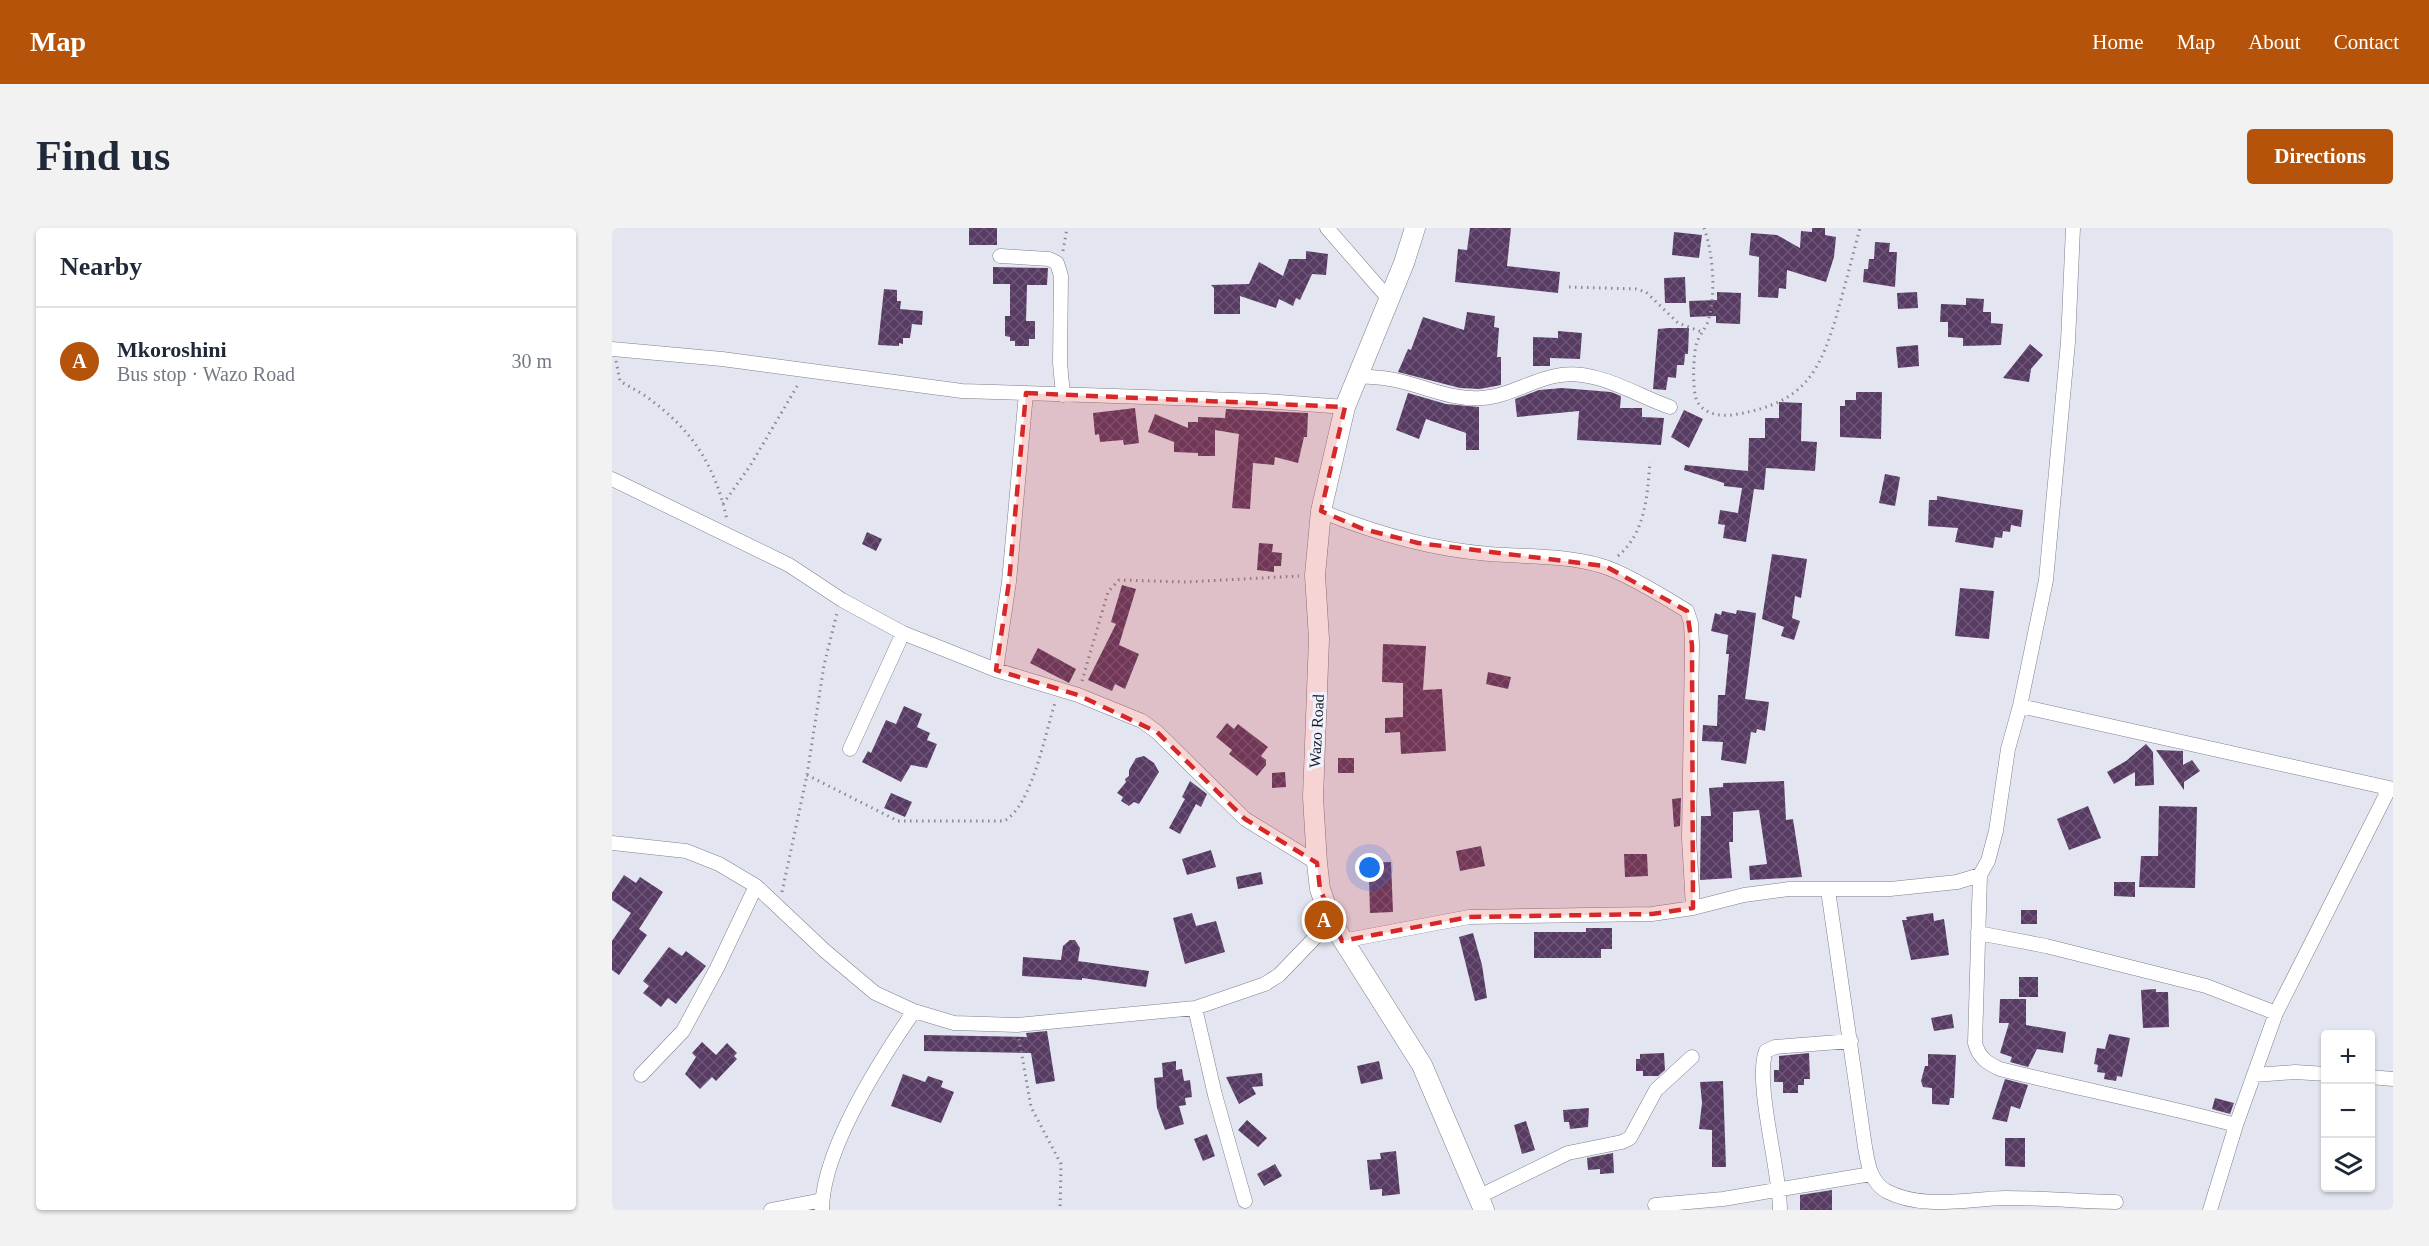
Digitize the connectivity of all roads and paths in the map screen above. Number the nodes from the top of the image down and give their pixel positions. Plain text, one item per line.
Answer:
1 (1067, 228) edge
2 (1327, 228) edge
3 (1415, 228) edge
4 (1704, 228) edge
5 (1860, 228) edge
6 (2073, 228) edge
7 (1000, 256) dead end
8 (1059, 267) junction
9 (1569, 287) dead end
10 (1389, 299) junction
11 (1702, 332) junction
12 (614, 350) edge
13 (807, 372) junction
14 (1358, 376) junction
15 (1026, 393) junction
16 (1063, 395) junction
17 (1670, 406) dead end
18 (1345, 407) junction
19 (1650, 462) dead end
20 (612, 480) edge
21 (723, 504) junction
22 (1321, 511) junction
23 (730, 537) junction
24 (1605, 566) junction
25 (1315, 575) junction
26 (842, 600) junction
27 (903, 633) junction
28 (996, 670) junction
29 (1060, 688) junction
30 (1078, 694) junction
31 (2020, 706) junction
32 (850, 749) dead end
33 (807, 774) junction
34 (2391, 789) edge
35 (612, 843) edge
36 (1317, 863) junction
37 (1980, 875) junction
38 (756, 886) junction
39 (1828, 890) junction
40 (779, 908) junction
41 (1693, 908) junction
42 (1331, 921) junction
43 (1978, 933) junction
44 (1342, 941) junction
45 (1195, 1008) junction
46 (914, 1011) junction
47 (2277, 1013) junction
48 (1017, 1025) junction
49 (1851, 1041) junction
50 (1692, 1057) dead end
51 (2321, 1074) edge
52 (641, 1075) dead end
53 (2254, 1075) junction
54 (2375, 1077) edge
55 (2393, 1079) edge
56 (2236, 1125) junction
57 (1870, 1174) junction
58 (1780, 1188) junction
59 (1245, 1201) dead end
60 (2116, 1202) dead end
61 (1482, 1203) edge
62 (2003, 1204) edge
63 (822, 1205) edge
64 (1655, 1205) dead end
65 (771, 1210) edge
66 (1060, 1210) edge
67 (1780, 1210) edge
68 (2210, 1210) edge

1 - 8 path
2 - 10 street
3 - 10 main road, Wazo Road
4 - 11 path
5 - 11 path
6 - 31 street
7 - 8 street
8 - 16 street
9 - 11 path
10 - 14 main road, Wazo Road
12 - 13 street
12 - 21 path
13 - 15 street
13 - 21 path
14 - 17 street
14 - 18 main road, Wazo Road
15 - 16 street
15 - 28 street
16 - 18 street
18 - 22 main road, Wazo Road
19 - 24 path
20 - 23 street
21 - 23 path
22 - 24 street
22 - 25 main road, Wazo Road
23 - 26 street
24 - 41 street
25 - 30 path
25 - 36 main road, Wazo Road
26 - 27 street
26 - 33 path
27 - 28 street
27 - 32 street
28 - 29 street
29 - 30 street
29 - 33 path
30 - 36 street
31 - 34 street
31 - 37 street
33 - 40 path
34 - 47 street
35 - 38 street
36 - 42 main road, Wazo Road
37 - 39 street
37 - 43 street
38 - 40 street
38 - 52 street
39 - 41 street
39 - 49 street
40 - 46 street
41 - 44 street
42 - 44 main road, Wazo Road
42 - 45 street
43 - 47 street
43 - 56 street
44 - 61 main road, Wazo Road
45 - 48 street
45 - 59 street
46 - 48 street
46 - 63 street
47 - 53 street
48 - 66 path
49 - 57 street
49 - 58 street
50 - 61 street
51 - 53 street
53 - 56 street
54 - 55 street
56 - 68 street
57 - 58 street
57 - 62 street
58 - 64 street
58 - 67 street
60 - 62 street
63 - 65 street

